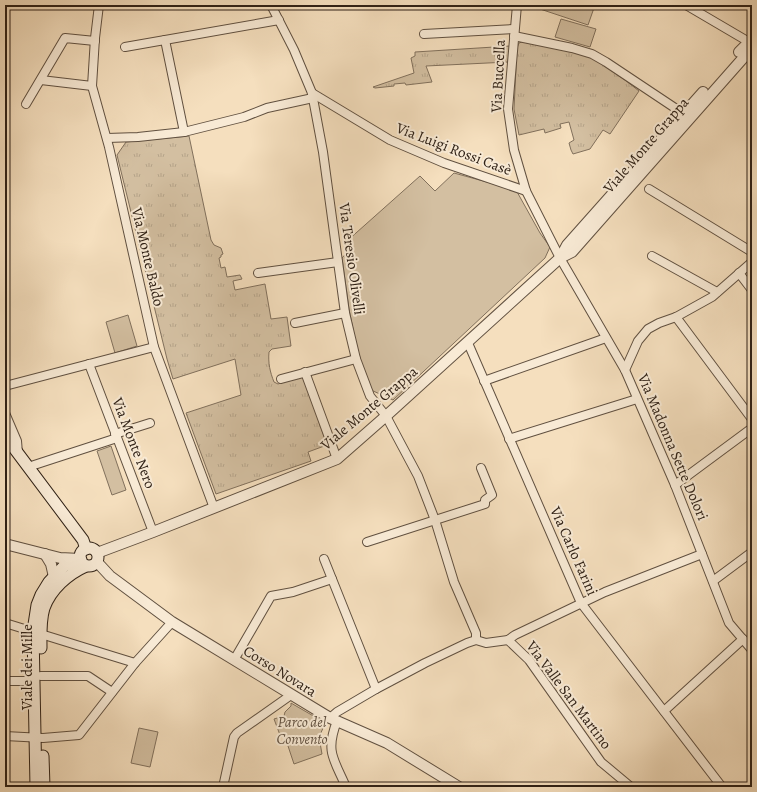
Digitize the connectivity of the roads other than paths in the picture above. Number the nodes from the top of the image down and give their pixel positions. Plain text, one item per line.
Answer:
1 (99, 5) edge
2 (271, 5) edge
3 (517, 5) edge
4 (686, 5) edge
5 (279, 20) junction
6 (514, 32) junction
7 (424, 34) dead end
8 (165, 40) junction
9 (94, 41) junction
10 (751, 43) edge
11 (125, 47) dead end
12 (40, 80) junction
13 (92, 86) junction
14 (313, 96) junction
15 (26, 104) dead end
16 (684, 114) junction
17 (184, 132) junction
18 (106, 138) junction
19 (649, 189) dead end
20 (526, 191) junction
21 (752, 252) edge
22 (652, 256) dead end
23 (560, 258) junction
24 (338, 262) junction
25 (752, 262) edge
26 (739, 273) junction
27 (258, 274) dead end
28 (752, 290) edge
29 (717, 292) junction
30 (345, 313) junction
31 (676, 317) junction
32 (295, 323) dead end
33 (606, 338) junction
34 (468, 343) junction
35 (154, 347) junction
36 (356, 359) junction
37 (89, 364) junction
38 (625, 370) junction
39 (306, 372) junction
40 (281, 379) dead end
41 (484, 381) junction
42 (5, 386) edge
43 (637, 399) junction
44 (5, 413) edge
45 (386, 416) junction
46 (752, 419) edge
47 (150, 423) dead end
48 (752, 428) edge
49 (116, 436) junction
50 (509, 439) junction
51 (7, 443) edge
52 (18, 453) junction
53 (336, 460) junction
54 (28, 467) junction
55 (481, 468) dead end
56 (675, 485) junction
57 (214, 508) junction
58 (435, 520) junction
59 (153, 532) junction
60 (367, 542) dead end
61 (5, 544) edge
62 (86, 548) junction
63 (752, 552) edge
64 (45, 554) junction
65 (702, 554) junction
66 (97, 557) junction
67 (324, 559) dead end
68 (82, 562) junction
69 (54, 577) junction
70 (332, 579) junction
71 (712, 580) junction
72 (581, 603) junction
73 (172, 622) junction
74 (5, 623) edge
75 (37, 632) junction
76 (743, 638) junction
77 (476, 640) junction
78 (508, 640) junction
79 (752, 650) edge
80 (234, 660) junction
81 (135, 663) junction
82 (38, 678) junction
83 (5, 679) edge
84 (376, 689) junction
85 (112, 692) junction
86 (291, 695) junction
87 (664, 711) junction
88 (334, 720) junction
89 (5, 736) edge
90 (39, 737) junction
91 (36, 787) edge
92 (44, 787) edge
93 (223, 787) edge
94 (346, 787) edge
95 (459, 787) edge
96 (631, 787) edge
97 (722, 787) edge

1 - 9 street, Via Monte Baldo
2 - 5 street, Via Teresio Olivelli
3 - 6 street, Via Buccella
4 - 10 street
5 - 8 street
5 - 14 street, Via Teresio Olivelli
6 - 7 street, Viale Monte Grappa
6 - 16 street, Viale Monte Grappa
6 - 20 street, Via Buccella
8 - 11 street
8 - 17 street
9 - 12 street
9 - 13 street, Via Monte Baldo
10 - 16 street, Viale Monte Grappa
10 - 23 street, Viale Monte Grappa
12 - 13 street
12 - 15 street
13 - 18 street, Via Monte Baldo
14 - 17 street
14 - 20 street, Via Luigi Rossi Casè
14 - 24 street, Via Teresio Olivelli
16 - 23 street, Viale Monte Grappa
17 - 18 street
18 - 35 street, Via Monte Baldo
19 - 21 street
20 - 23 street, Via Buccella
22 - 29 street
23 - 33 street, Via Madonna Sette Dolori
23 - 34 street, Viale Monte Grappa
24 - 27 street
24 - 30 street, Via Teresio Olivelli
25 - 26 street
26 - 28 street
26 - 29 street
29 - 31 street
30 - 32 street
30 - 36 street, Via Teresio Olivelli
31 - 38 street
31 - 46 street
33 - 38 street, Via Madonna Sette Dolori
33 - 41 street
34 - 41 street, Via Carlo Farini
34 - 45 street, Viale Monte Grappa
35 - 37 street
35 - 57 street, Via Monte Baldo
36 - 39 street
36 - 45 street, Via Teresio Olivelli
37 - 42 street
37 - 49 street, Via Monte Nero
38 - 43 street, Via Madonna Sette Dolori
39 - 40 street
39 - 53 street
41 - 50 street, Via Carlo Farini
43 - 50 street
43 - 56 street, Via Madonna Sette Dolori
44 - 52 street
45 - 53 street, Viale Monte Grappa
45 - 58 street, Via Teresio Olivelli
47 - 49 street
48 - 56 street
49 - 54 street
49 - 59 street, Via Monte Nero
50 - 72 street, Via Carlo Farini
51 - 52 main road
52 - 54 main road
53 - 57 street, Viale Monte Grappa
54 - 62 main road
55 - 58 street
56 - 65 street, Via Madonna Sette Dolori
57 - 59 street, Viale Monte Grappa
58 - 60 street
58 - 77 street, Via Teresio Olivelli
59 - 66 street, Viale Monte Grappa
61 - 64 street
62 - 66 main road
62 - 68 main road
63 - 71 street
64 - 68 street
64 - 69 street
65 - 71 street, Via Madonna Sette Dolori
65 - 72 street
66 - 68 main road
66 - 73 street, Corso Novara
67 - 70 street
68 - 69 main road, Viale dei Mille
68 - 75 main road, Viale dei Mille
69 - 75 main road, Viale dei Mille
70 - 80 street
70 - 84 street
71 - 76 street, Via Madonna Sette Dolori
72 - 78 street
72 - 87 street, Via Carlo Farini
73 - 80 street, Corso Novara
73 - 81 street
74 - 75 street
75 - 81 street
75 - 82 main road, Viale dei Mille
76 - 79 street, Via Madonna Sette Dolori
76 - 87 street
77 - 78 street, Via Valle San Martino
77 - 84 street, Via Valle San Martino
78 - 96 street, Via Valle San Martino
80 - 86 street, Corso Novara
81 - 85 street
82 - 83 street
82 - 85 street
82 - 90 main road, Viale dei Mille
84 - 88 street, Via Valle San Martino
85 - 90 street
86 - 88 street, Corso Novara
86 - 93 street
87 - 97 street, Via Carlo Farini
88 - 94 street
88 - 95 street, Corso Novara
89 - 90 street
90 - 91 main road, Viale dei Mille
90 - 92 main road, Viale dei Mille

